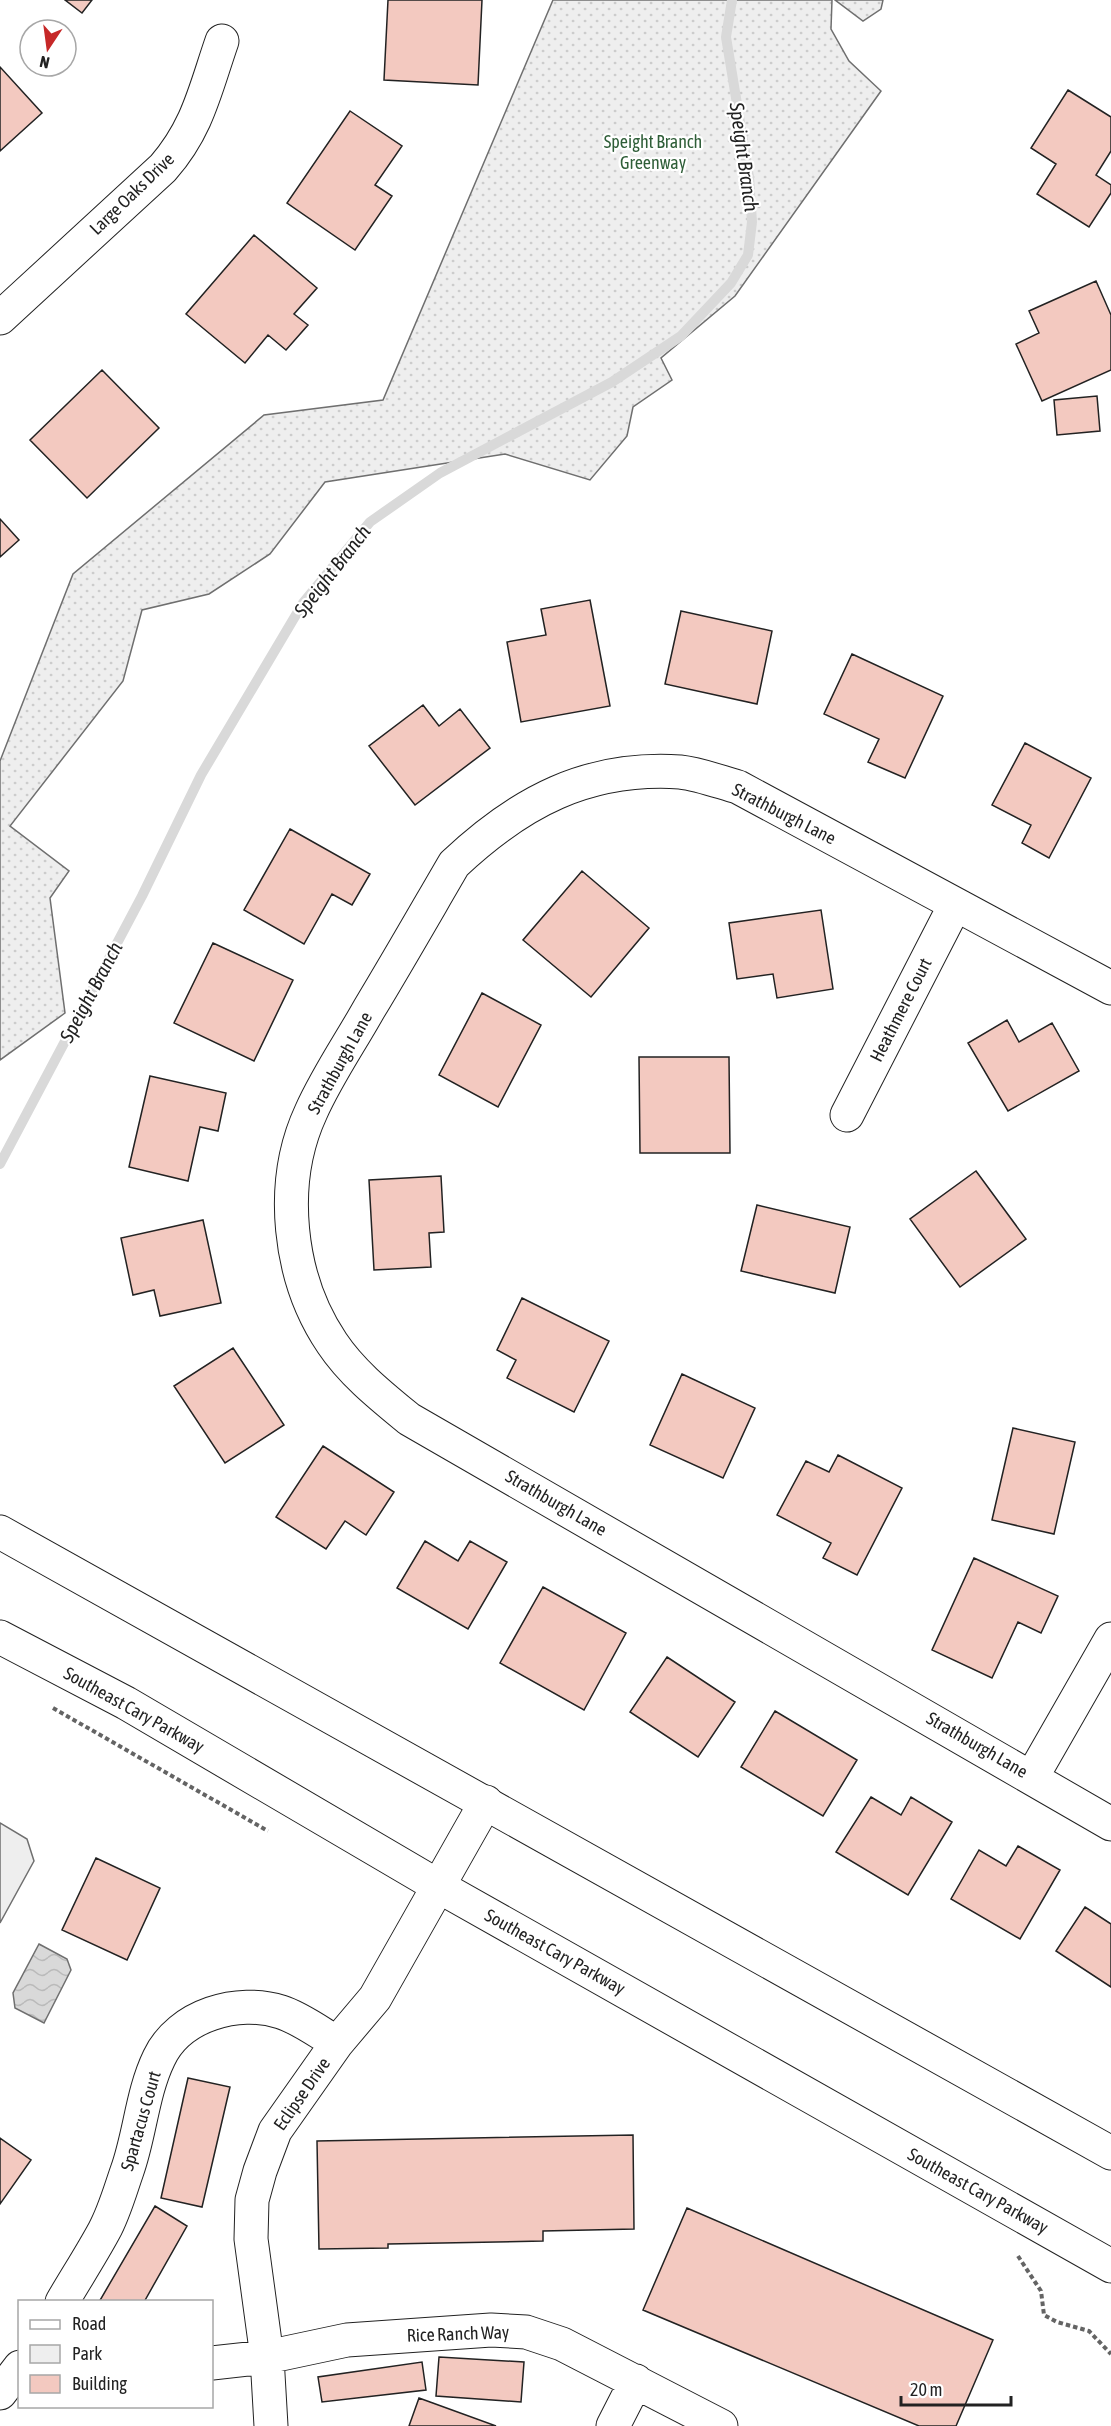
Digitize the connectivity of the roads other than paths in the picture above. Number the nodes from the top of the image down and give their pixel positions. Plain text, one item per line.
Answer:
1 (222, 41) dead end
2 (0, 318) edge
3 (955, 905) junction
4 (1111, 988) edge
5 (847, 1115) dead end
6 (0, 1532) edge
7 (0, 1637) edge
8 (1111, 1639) edge
9 (1032, 1777) junction
10 (486, 1802) junction
11 (1111, 1824) edge
12 (438, 1886) junction
13 (337, 2043) junction
14 (1111, 2153) edge
15 (1111, 2266) edge
16 (63, 2300) edge
17 (267, 2357) junction
18 (213, 2363) edge
19 (18, 2370) edge
20 (636, 2381) junction
21 (0, 2393) edge
22 (271, 2426) edge
23 (613, 2426) edge
24 (721, 2426) edge

1 - 2 street, Large Oaks Drive
3 - 4 street, Strathburgh Lane
3 - 5 street, Heathmere Court
3 - 9 street, Strathburgh Lane
6 - 10 street
7 - 12 street, Southeast Cary Parkway
8 - 9 street
9 - 11 street, Strathburgh Lane
10 - 12 street, Eclipse Drive
10 - 14 street
12 - 13 street, Eclipse Drive
12 - 15 street, Southeast Cary Parkway
13 - 16 street, Spartacus Court
13 - 17 street, Eclipse Drive
17 - 18 street, Rice Ranch Way
17 - 20 street, Rice Ranch Way
17 - 22 street, Eclipse Drive
19 - 21 street
20 - 23 street
20 - 24 street, Rice Ranch Way

